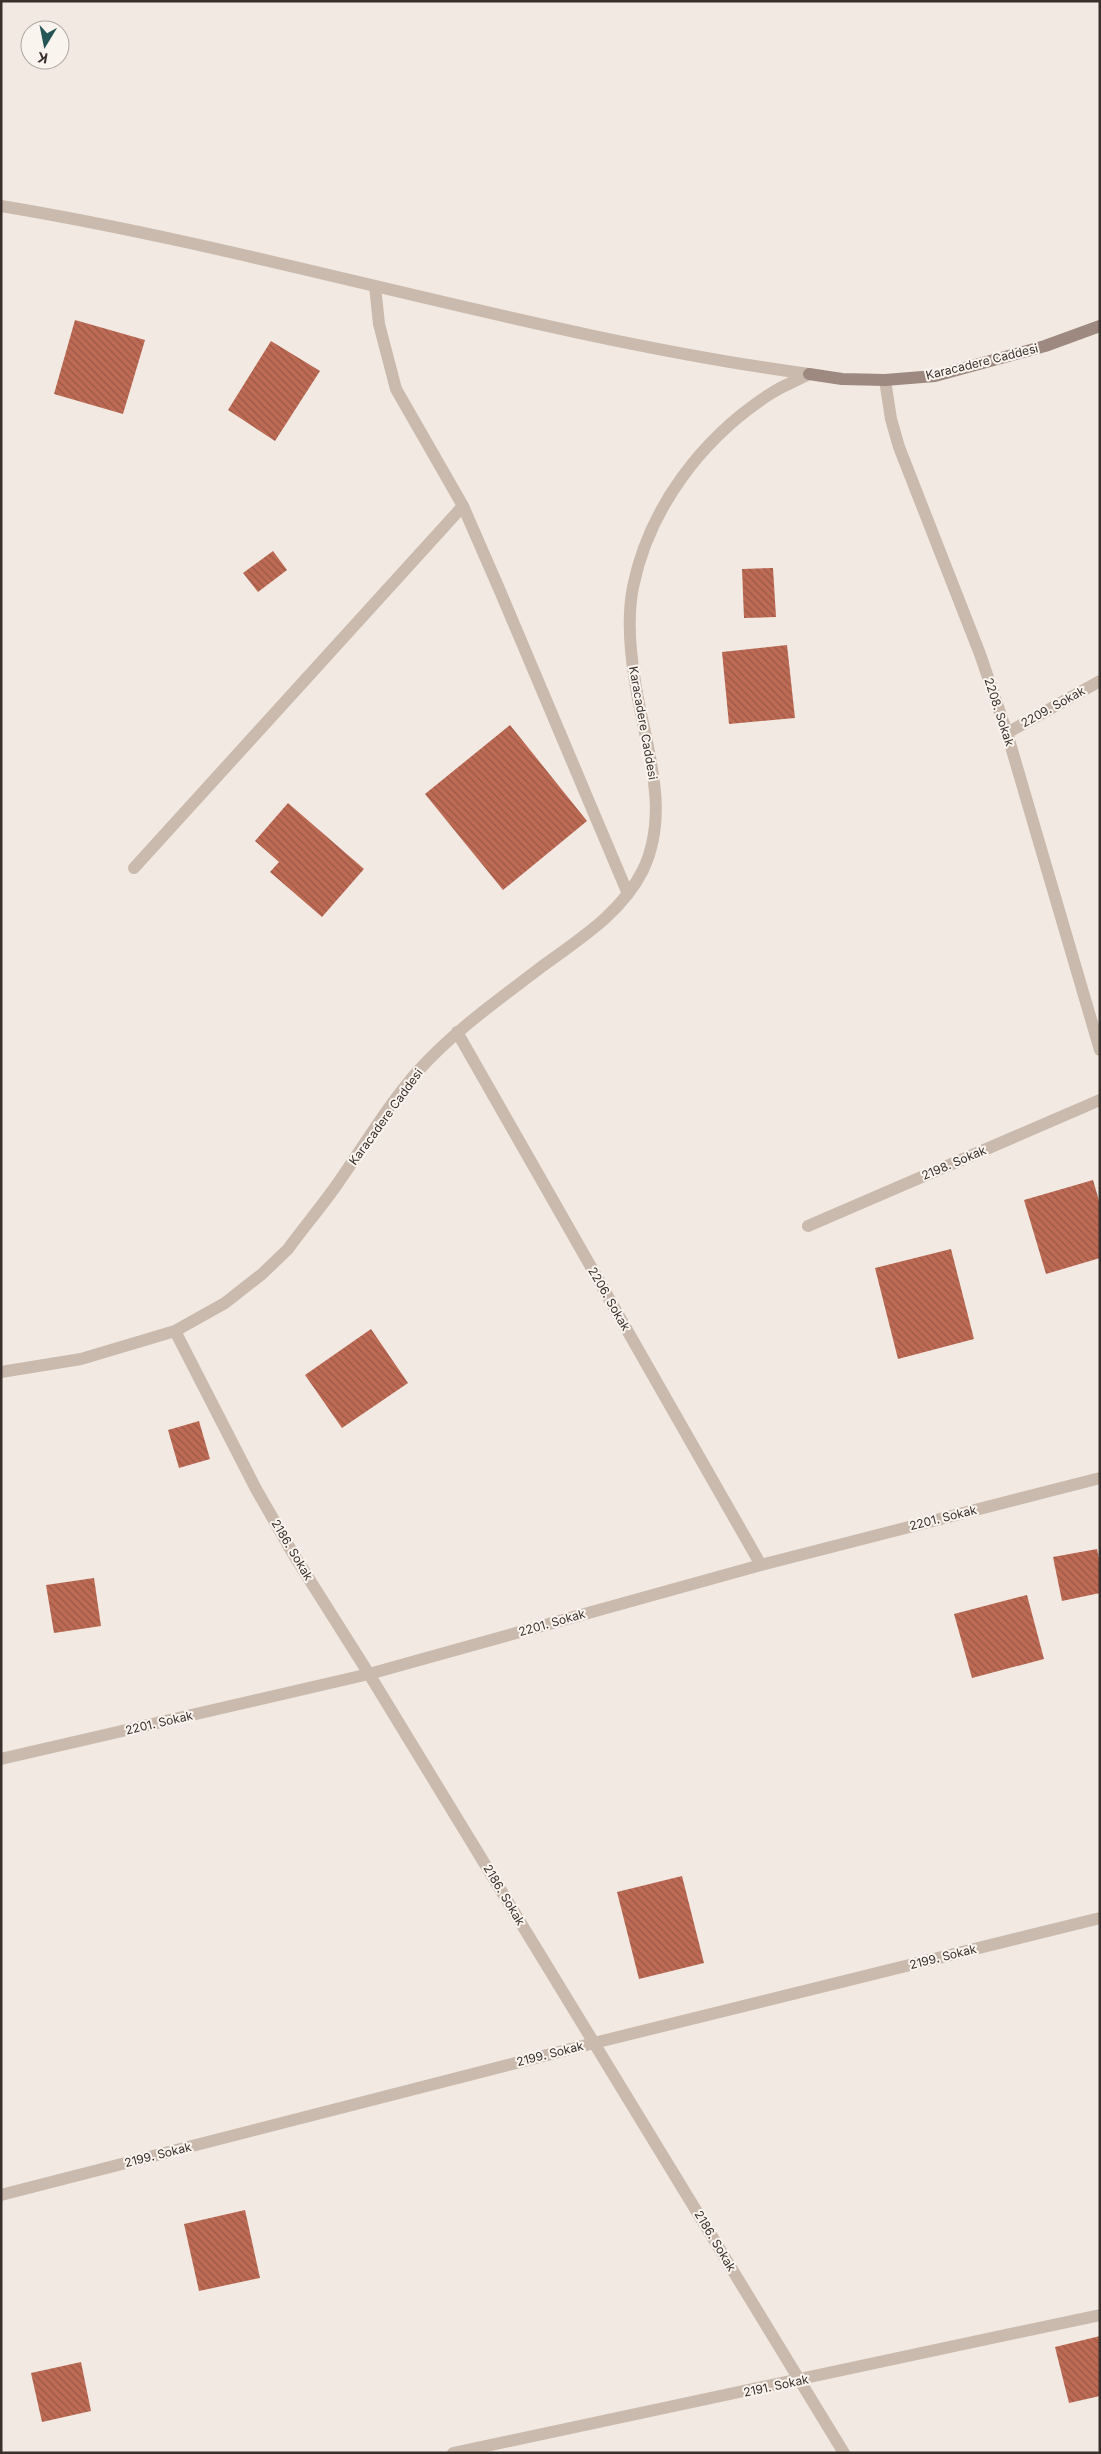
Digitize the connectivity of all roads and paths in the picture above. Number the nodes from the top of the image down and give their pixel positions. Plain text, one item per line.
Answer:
1 (1, 206) edge
2 (375, 286) junction
3 (1100, 326) edge
4 (809, 374) junction
5 (885, 380) junction
6 (463, 506) junction
7 (1100, 681) edge
8 (1006, 733) junction
9 (134, 868) dead end
10 (628, 894) junction
11 (458, 1032) junction
12 (1100, 1050) edge
13 (1100, 1100) edge
14 (808, 1226) dead end
15 (175, 1331) junction
16 (1, 1372) edge
17 (1100, 1478) edge
18 (761, 1565) junction
19 (369, 1674) junction
20 (1, 1759) edge
21 (1100, 1918) edge
22 (594, 2043) junction
23 (1, 2195) edge
24 (1100, 2315) edge
25 (800, 2381) junction
26 (453, 2453) edge
27 (844, 2453) edge

1 - 2 street
2 - 4 street
2 - 6 street
3 - 5 street, Karacadere Caddesi
4 - 5 street, Karacadere Caddesi
4 - 10 street, Karacadere Caddesi
5 - 8 street, 2208. Sokak
6 - 9 street
6 - 10 street
7 - 8 street, 2209. Sokak
8 - 12 street, 2208. Sokak
10 - 11 street, Karacadere Caddesi
11 - 15 street, Karacadere Caddesi
11 - 18 street, 2206. Sokak
13 - 14 street, 2198. Sokak
15 - 16 street, Karacadere Caddesi
15 - 19 street, 2186. Sokak
17 - 18 street, 2201. Sokak
18 - 19 street, 2201. Sokak
19 - 20 street, 2201. Sokak
19 - 22 street, 2186. Sokak
21 - 22 street, 2199. Sokak
22 - 23 street, 2199. Sokak
22 - 25 street, 2186. Sokak
24 - 25 street, 2191. Sokak
25 - 26 street, 2191. Sokak
25 - 27 street, 2186. Sokak

